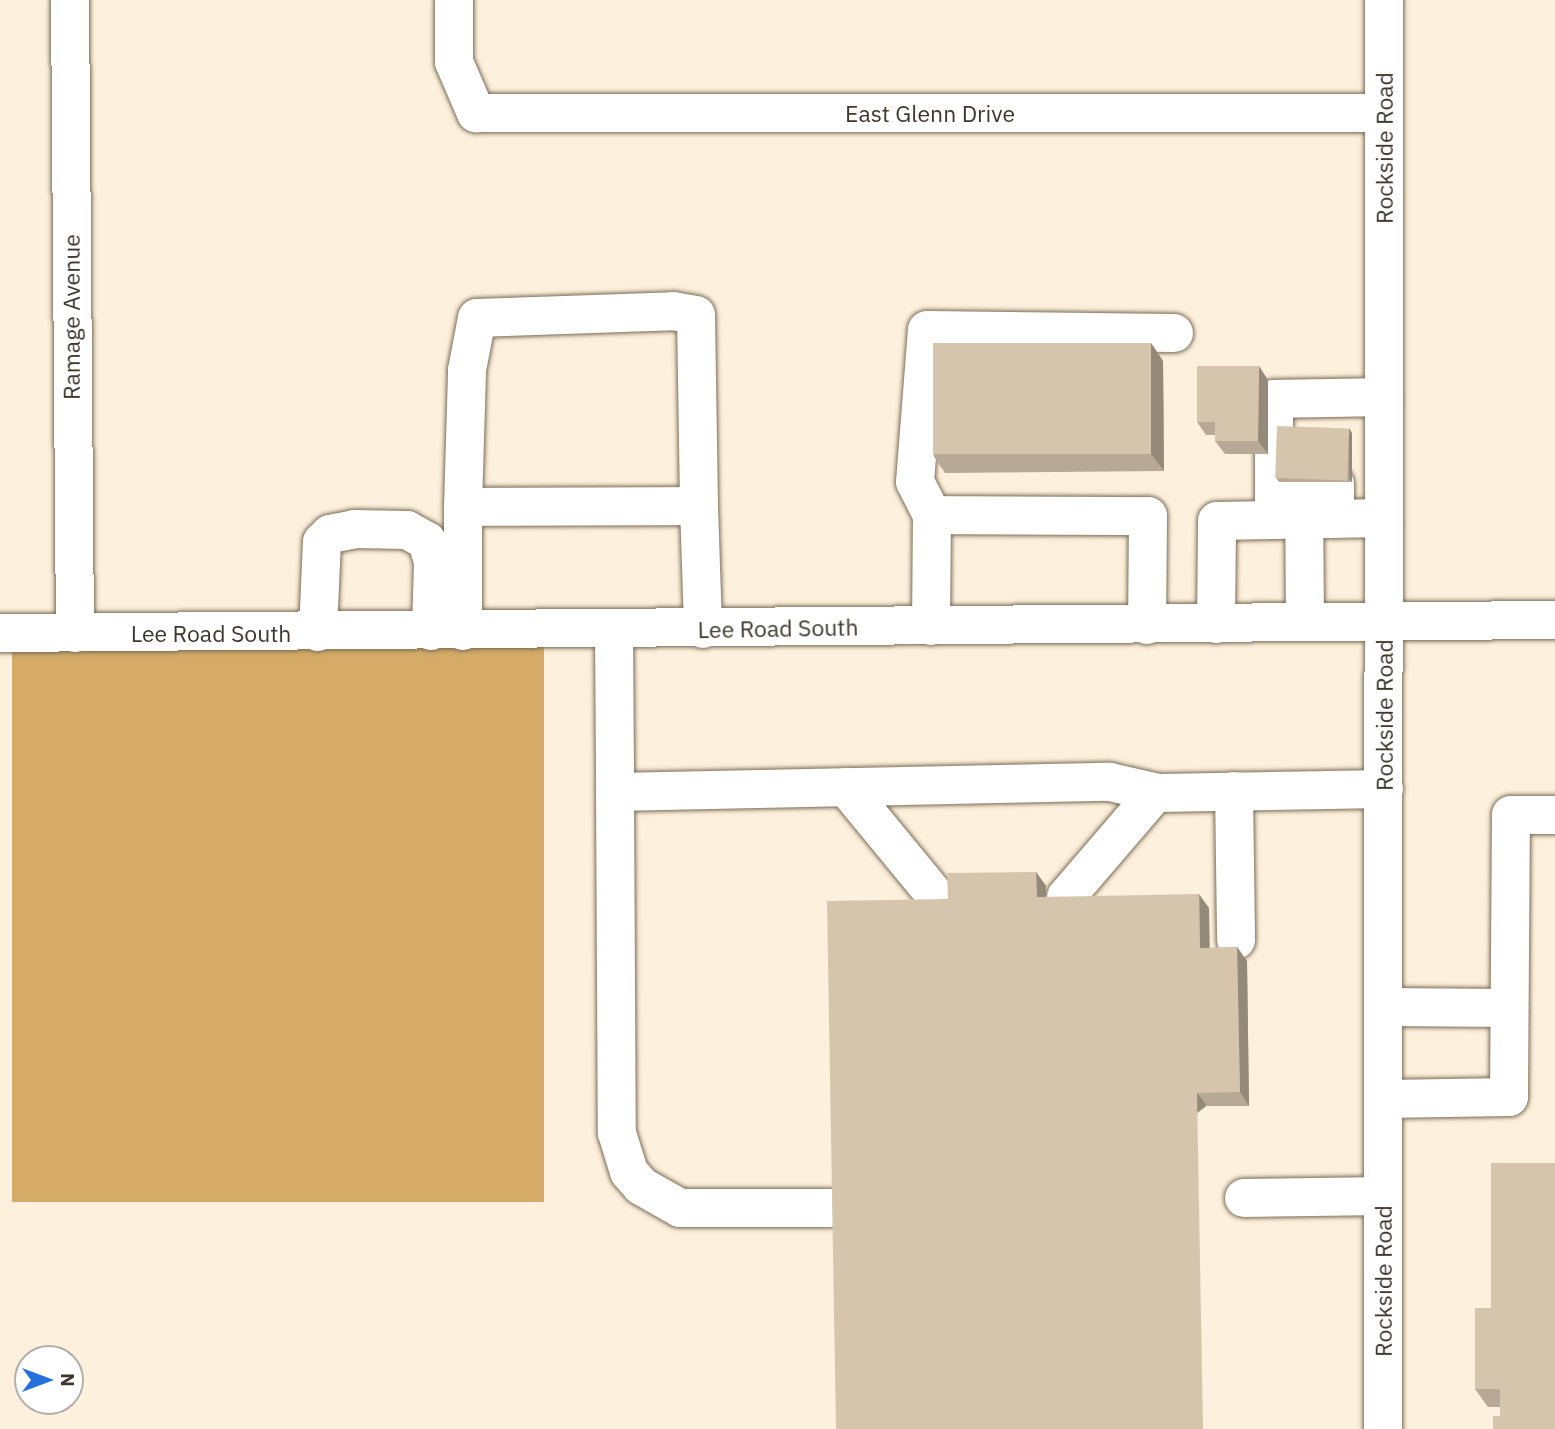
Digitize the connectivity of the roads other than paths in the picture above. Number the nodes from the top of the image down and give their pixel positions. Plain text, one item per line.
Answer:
1 (69, 0) edge
2 (454, 0) edge
3 (1384, 0) edge
4 (1384, 113) junction
5 (1174, 333) dead end
6 (1384, 397) junction
7 (1310, 505) junction
8 (699, 506) junction
9 (463, 507) junction
10 (932, 515) junction
11 (1384, 518) junction
12 (1555, 620) edge
13 (1305, 622) junction
14 (1384, 622) junction
15 (1216, 624) junction
16 (1147, 625) junction
17 (931, 626) junction
18 (614, 629) junction
19 (703, 629) junction
20 (447, 631) junction
21 (318, 632) junction
22 (0, 633) edge
23 (75, 633) junction
24 (846, 787) junction
25 (1384, 789) junction
26 (615, 792) junction
27 (1234, 792) junction
28 (1155, 793) junction
29 (1555, 816) edge
30 (933, 893) dead end
31 (1066, 897) edge
32 (1236, 940) dead end
33 (1384, 1007) junction
34 (1509, 1008) junction
35 (1384, 1099) junction
36 (1383, 1196) junction
37 (1244, 1198) dead end
38 (830, 1208) edge
39 (1383, 1429) edge

1 - 23 street, Ramage Avenue
2 - 4 street, East Glenn Drive
3 - 4 street, Rockside Road
4 - 6 street, Rockside Road
5 - 10 street
6 - 7 street
6 - 11 street, Rockside Road
7 - 11 street
7 - 13 street
7 - 15 street
8 - 9 street
8 - 9 street
8 - 19 street
9 - 20 street
10 - 16 street
10 - 17 street
11 - 14 street, Rockside Road
12 - 14 street, Lee Road South
13 - 14 street, Lee Road South
13 - 15 street, Lee Road South
14 - 25 street, Rockside Road
15 - 16 street, Lee Road South
16 - 17 street, Lee Road South
17 - 19 street, Lee Road South
18 - 19 street, Lee Road South
18 - 20 street, Lee Road South
18 - 26 street
20 - 21 street, Lee Road South
20 - 21 street
21 - 23 street, Lee Road South
22 - 23 street, Lee Road South
24 - 26 street
24 - 28 street
24 - 30 street
25 - 27 street
25 - 33 street, Rockside Road
26 - 38 street
27 - 28 street
27 - 32 street
28 - 31 street
29 - 34 street
33 - 34 street
33 - 35 street, Rockside Road
34 - 35 street
35 - 36 street, Rockside Road
36 - 37 street
36 - 39 street, Rockside Road

